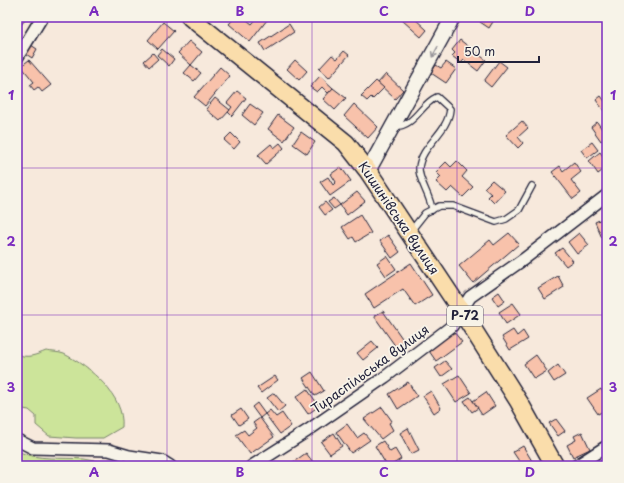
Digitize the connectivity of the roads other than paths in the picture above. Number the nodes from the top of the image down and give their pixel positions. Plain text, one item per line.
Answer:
1 (42, 17) edge
2 (190, 17) edge
3 (453, 17) edge
4 (17, 58) edge
5 (393, 127) junction
6 (368, 171) junction
7 (532, 186) dead end
8 (607, 195) edge
9 (432, 210) junction
10 (410, 233) junction
11 (462, 312) junction
12 (17, 440) edge
13 (607, 446) edge
14 (170, 466) edge
15 (252, 466) edge
16 (555, 466) edge
17 (576, 466) edge

1 - 4 street
2 - 6 main road, Кишинівська вулиця / Р-72
3 -> 5 street
5 - 6 street
5 - 9 lane
6 - 10 main road, Кишинівська вулиця / Р-72
7 - 9 lane
8 - 11 street, Тираспільська вулиця
9 - 10 lane
10 - 11 main road, Кишинівська вулиця / Р-72
11 - 15 street, Тираспільська вулиця
11 - 16 main road, Кишинівська вулиця / Р-72
12 - 14 street
13 - 17 street

